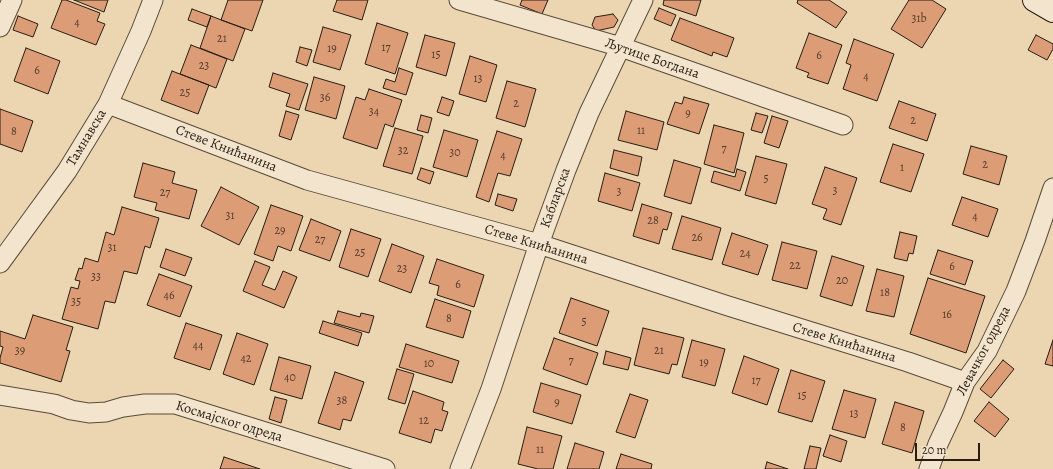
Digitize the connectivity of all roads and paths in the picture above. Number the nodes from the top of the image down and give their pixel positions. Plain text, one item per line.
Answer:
1 (12, 0) edge
2 (153, 0) edge
3 (458, 0) edge
4 (643, 0) edge
5 (1034, 0) edge
6 (1053, 11) edge
7 (0, 27) edge
8 (621, 47) junction
9 (108, 104) junction
10 (843, 124) dead end
11 (1053, 188) edge
12 (539, 244) junction
13 (0, 263) edge
14 (965, 382) junction
15 (0, 395) edge
16 (385, 469) edge
17 (460, 469) edge
18 (929, 469) edge

1 - 7 street
2 - 9 street, Тамнавска
3 - 8 street, Љутице Богдана
4 - 8 street, Кабларска
5 - 6 street
8 - 10 street, Љутице Богдана
8 - 12 street, Кабларска
9 - 12 street, Стеве Книћанина
9 - 13 street, Тамнавска
11 - 14 street, Левачког одреда
12 - 14 street, Стеве Книћанина
12 - 17 street, Кабларска
14 - 18 street, Левачког одреда
15 - 16 street, Космајског одреда

